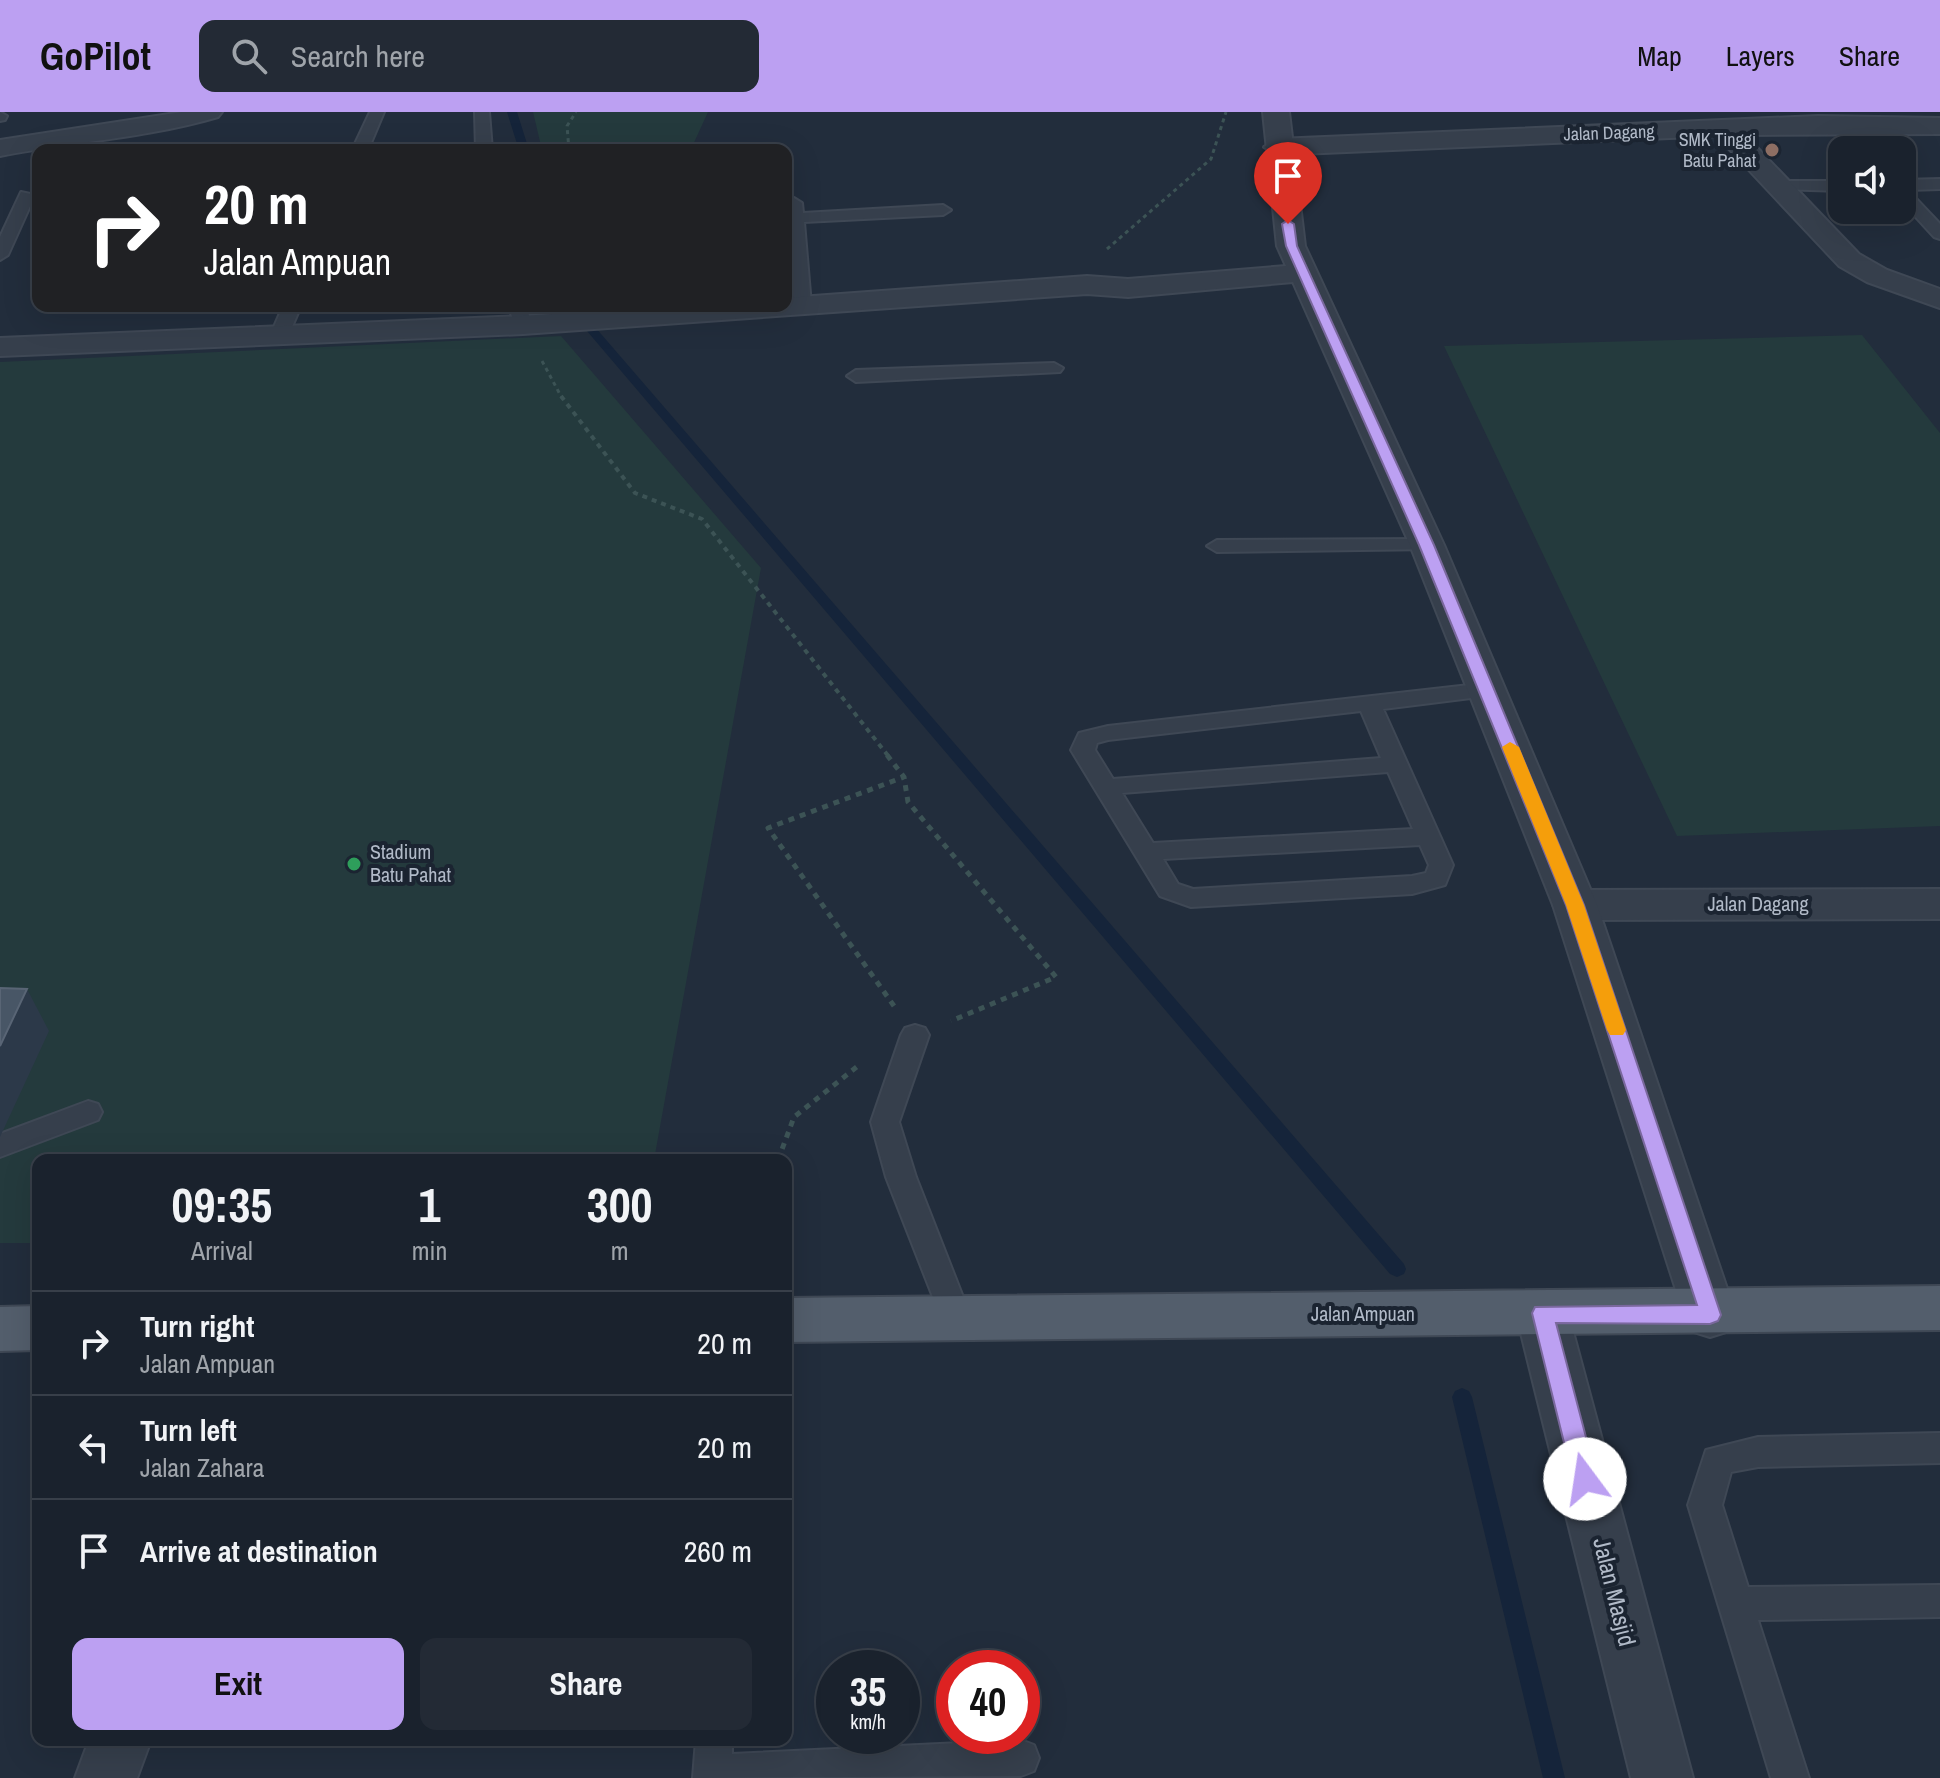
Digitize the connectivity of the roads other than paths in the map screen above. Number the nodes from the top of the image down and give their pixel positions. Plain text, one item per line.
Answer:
1 (209, 112) edge
2 (377, 112) edge
3 (482, 112) edge
4 (1276, 112) edge
5 (1940, 126) edge
6 (1725, 129) junction
7 (363, 144) edge
8 (484, 144) edge
9 (1277, 147) junction
10 (0, 148) edge
11 (1940, 184) edge
12 (1916, 185) edge
13 (1780, 186) junction
14 (1828, 186) edge
15 (27, 195) dead end
16 (1916, 207) edge
17 (943, 210) dead end
18 (1940, 234) edge
19 (0, 255) edge
20 (792, 259) edge
21 (1297, 260) junction
22 (1940, 299) edge
23 (792, 305) edge
24 (802, 305) junction
25 (289, 312) edge
26 (623, 312) edge
27 (520, 316) edge
28 (279, 336) junction
29 (0, 347) edge
30 (1054, 368) dead end
31 (856, 376) dead end
32 (1427, 545) junction
33 (1217, 546) dead end
34 (1487, 690) junction
35 (1368, 701) junction
36 (1396, 764) junction
37 (1105, 787) junction
38 (1428, 836) junction
39 (1144, 852) junction
40 (1940, 904) edge
41 (1575, 905) junction
42 (915, 1035) road end
43 (88, 1112) dead end
44 (0, 1146) edge
45 (1940, 1308) edge
46 (1542, 1313) junction
47 (955, 1315) junction
48 (1710, 1315) junction
49 (792, 1320) edge
50 (32, 1328) edge
51 (0, 1329) edge
52 (1940, 1448) edge
53 (1940, 1601) edge
54 (1736, 1604) junction
55 (118, 1746) edge
56 (1021, 1758) dead end
57 (713, 1764) edge
58 (106, 1778) edge
59 (1662, 1778) edge
60 (1790, 1778) edge

1 - 10 street
2 - 7 lane
3 - 8 lane
4 - 9 street
5 - 6 street, Jalan Dagang
6 - 9 street, Jalan Dagang
6 - 13 street
9 - 21 street
11 - 12 lane
13 - 14 lane
13 - 22 street
15 - 19 lane
16 - 18 lane
17 - 20 lane
20 - 24 lane
21 - 24 street
21 - 32 street
23 - 24 street
25 - 28 lane
26 - 27 street
27 - 28 street
28 - 29 street
30 - 31 lane
32 - 33 lane
32 - 34 street
34 - 35 lane
34 - 41 street
35 - 36 lane
35 - 37 lane
36 - 37 lane
36 - 38 lane
37 - 39 lane
38 - 39 lane
38 - 39 lane
40 - 41 street, Jalan Dagang
41 - 48 street
42 - 47 lane
43 - 44 lane
45 - 48 main road, Jalan Ampuan
46 - 47 main road, Jalan Ampuan
46 - 48 main road, Jalan Ampuan
46 - 59 street, Jalan Masjid
47 - 49 main road, Jalan Ampuan
50 - 51 main road
52 - 54 lane
53 - 54 lane
54 - 60 lane
55 - 58 street
56 - 57 lane

